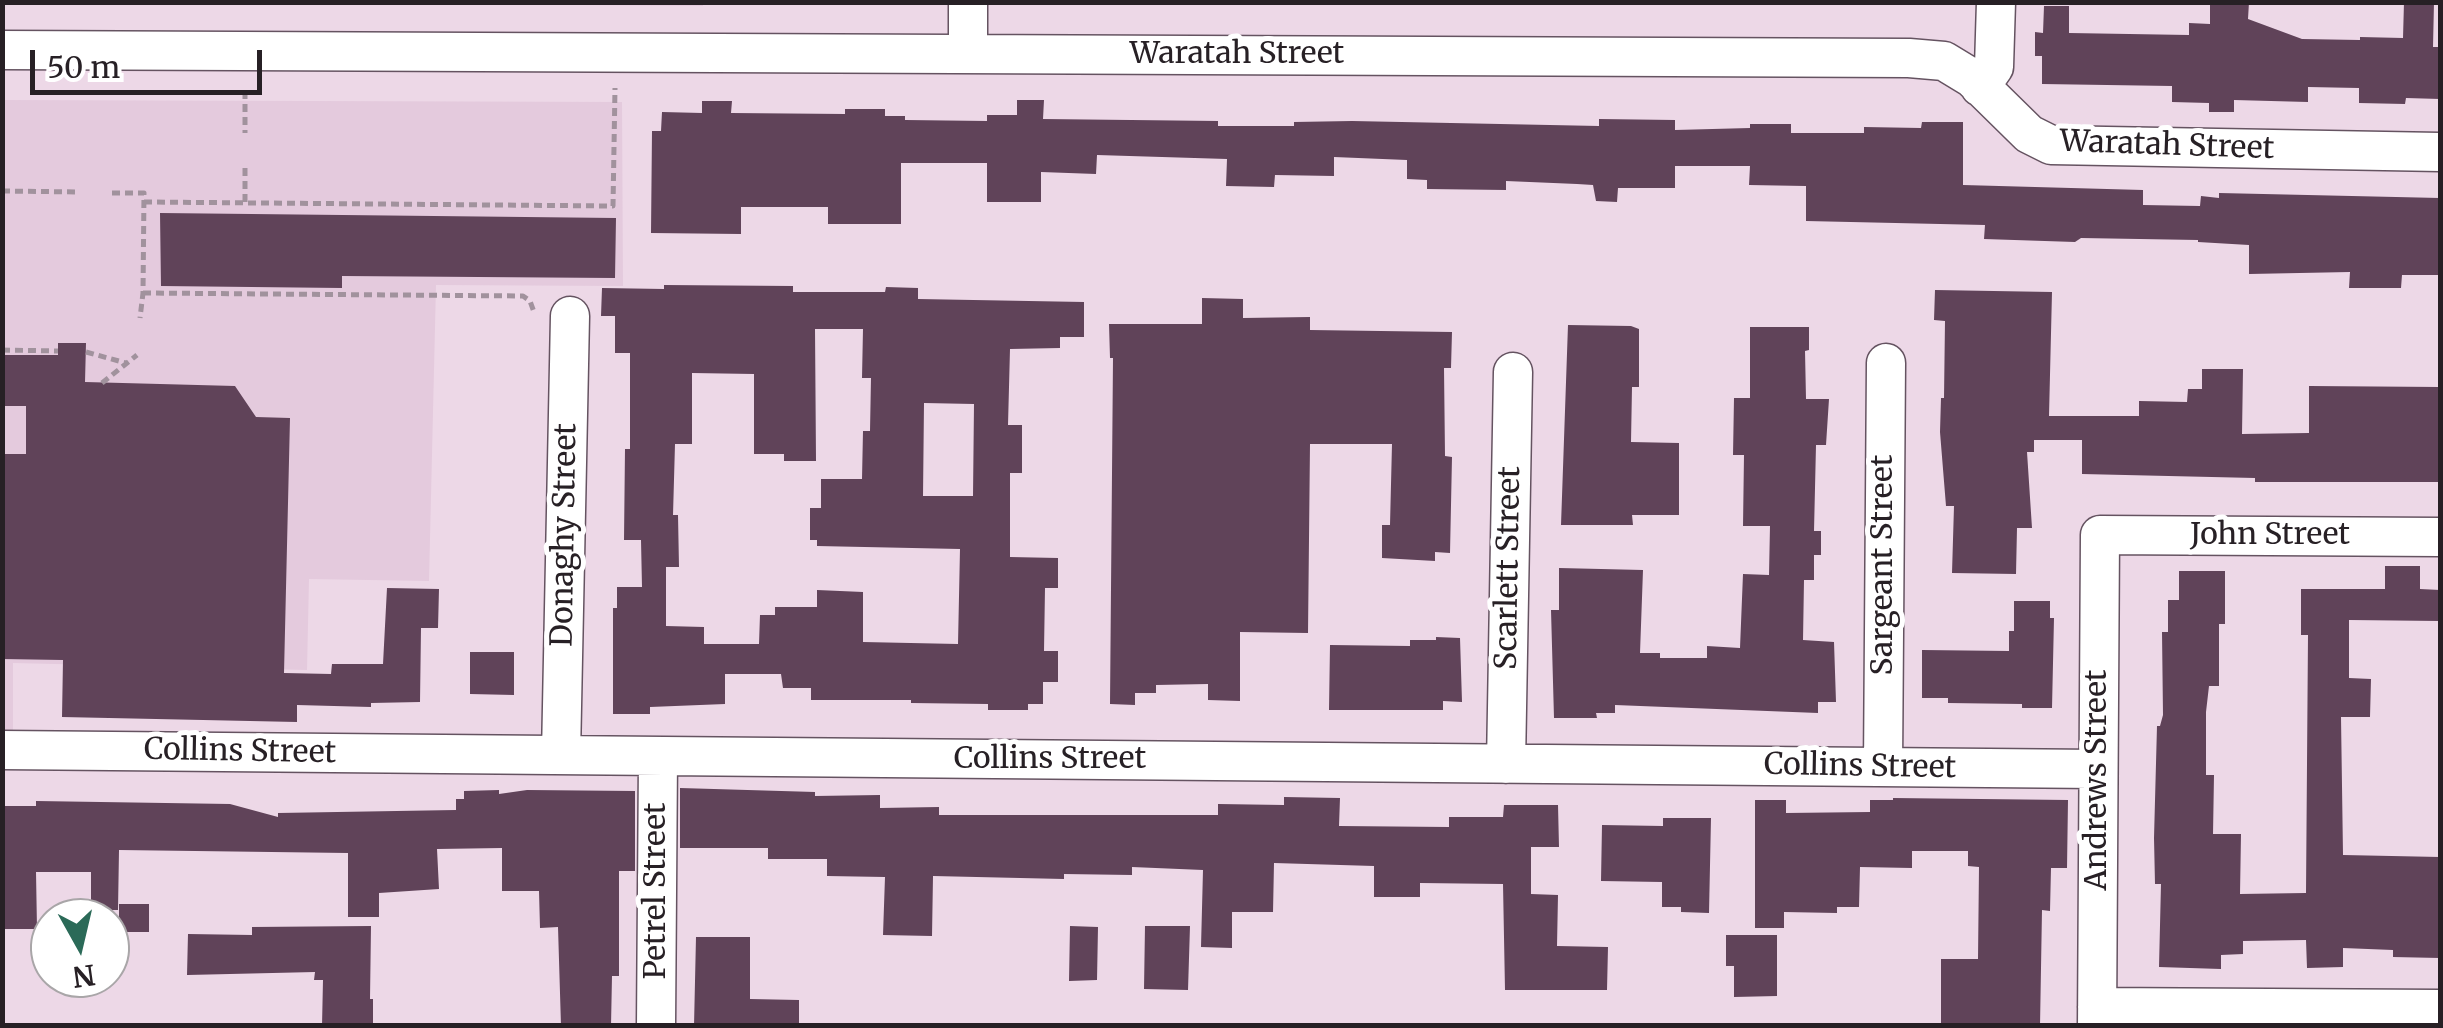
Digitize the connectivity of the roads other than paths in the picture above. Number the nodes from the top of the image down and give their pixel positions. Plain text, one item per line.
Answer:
1 (968, 2) edge
2 (1996, 2) edge
3 (2, 50) edge
4 (968, 54) junction
5 (1980, 87) junction
6 (2440, 152) edge
7 (552, 314) road end
8 (1886, 363) dead end
9 (1513, 372) dead end
10 (2100, 535) joint
11 (2440, 537) edge
12 (2, 750) edge
13 (561, 755) junction
14 (658, 756) junction
15 (1506, 764) junction
16 (1883, 768) junction
17 (2098, 769) junction
18 (2440, 1010) edge
19 (2097, 1016) edge
20 (656, 1026) edge

1 - 4 street
2 - 5 street
3 - 4 street, Waratah Street
4 - 5 street, Waratah Street
5 - 6 street, Waratah Street
7 - 13 street, Donaghy Street
8 - 16 street, Sargeant Street
9 - 15 street, Scarlett Street
10 - 11 street, John Street
10 - 17 street, Andrews Street
12 - 13 street, Collins Street
13 - 14 street, Collins Street
14 - 15 street, Collins Street
14 - 20 street, Petrel Street
15 - 16 street, Collins Street
16 - 17 street, Collins Street
17 - 19 street, Andrews Street
18 - 19 street

